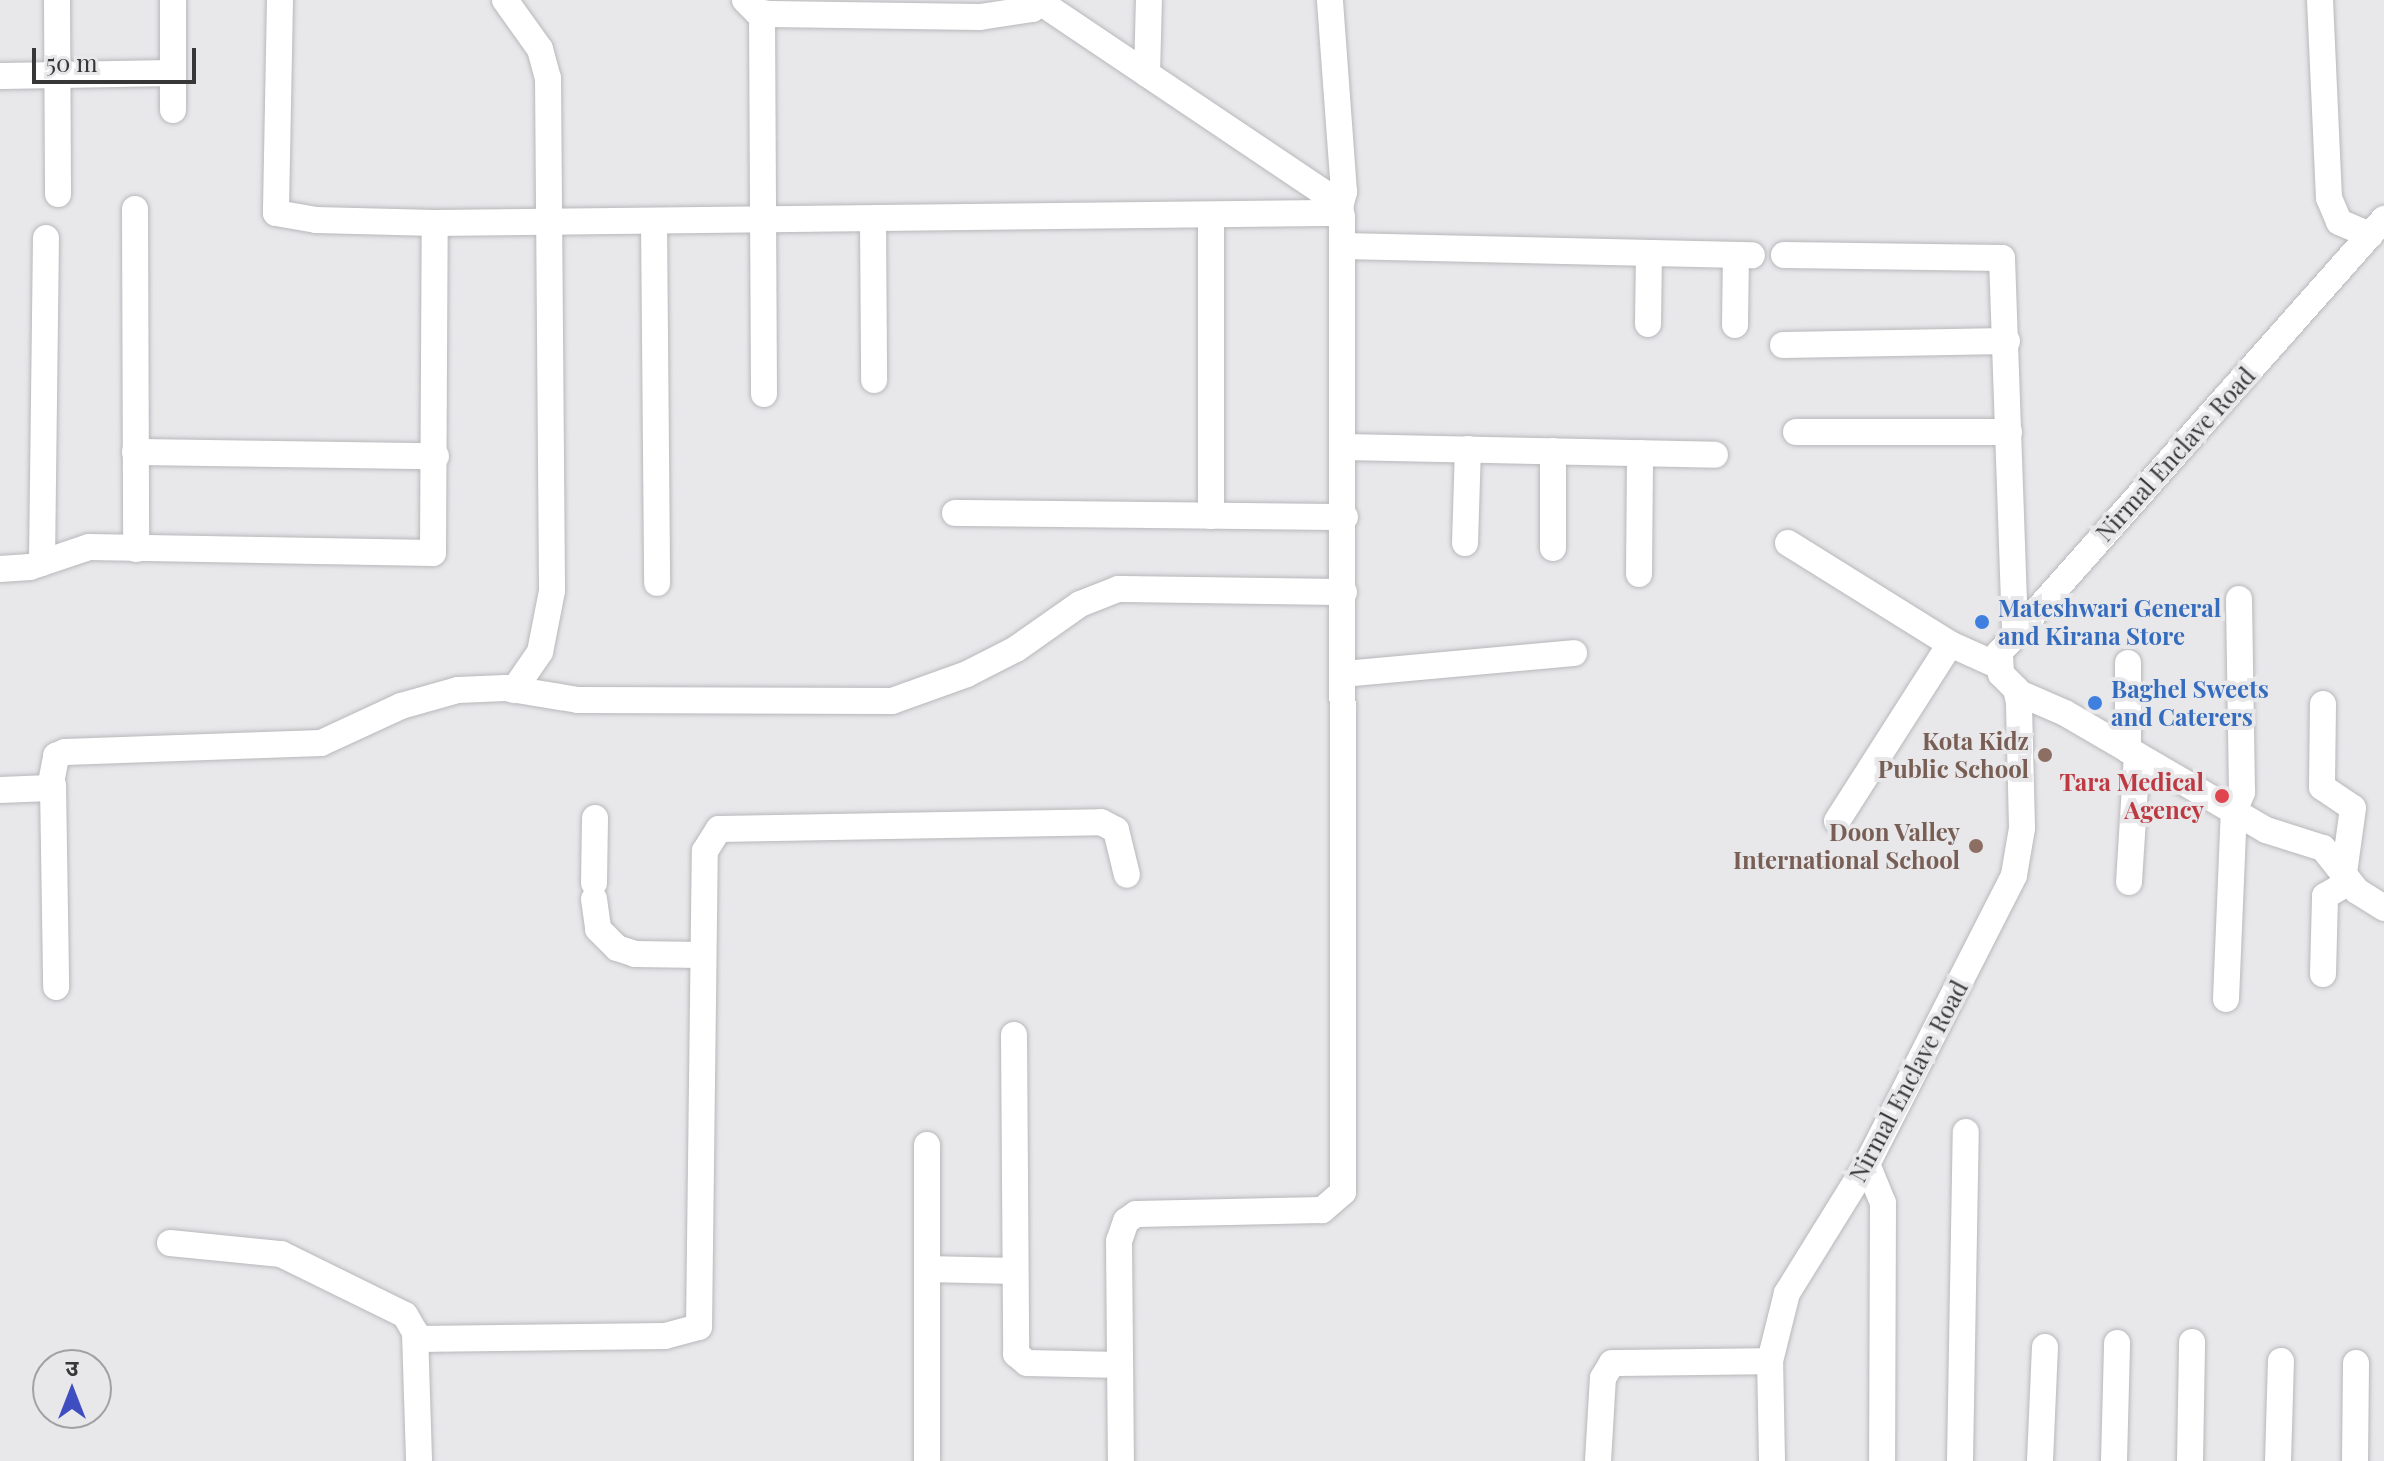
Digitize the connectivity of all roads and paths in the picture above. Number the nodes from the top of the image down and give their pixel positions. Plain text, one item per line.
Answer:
1 (57, 0) edge
2 (173, 0) edge
3 (280, 0) edge
4 (505, 0) edge
5 (1149, 0) edge
6 (1330, 0) edge
7 (2320, 0) edge
8 (1040, 1) edge
9 (754, 7) edge
10 (173, 73) junction
11 (1147, 74) junction
12 (0, 76) edge
13 (57, 76) junction
14 (173, 110) dead end
15 (58, 194) dead end
16 (1340, 207) junction
17 (135, 209) dead end
18 (1211, 216) junction
19 (873, 220) junction
20 (764, 221) junction
21 (654, 222) junction
22 (435, 223) junction
23 (546, 223) junction
24 (2377, 227) edge
25 (46, 238) dead end
26 (1343, 246) junction
27 (1649, 253) junction
28 (1784, 255) dead end
29 (1648, 324) dead end
30 (1735, 325) dead end
31 (2007, 341) junction
32 (1783, 345) dead end
33 (874, 380) dead end
34 (764, 394) dead end
35 (1796, 432) dead end
36 (2009, 432) junction
37 (1345, 447) junction
38 (1468, 449) junction
39 (1553, 451) junction
40 (135, 452) junction
41 (1640, 453) junction
42 (1715, 455) dead end
43 (436, 456) junction
44 (955, 513) dead end
45 (1211, 516) junction
46 (1345, 517) junction
47 (1465, 543) dead end
48 (1788, 543) dead end
49 (1553, 548) dead end
50 (136, 549) junction
51 (42, 563) junction
52 (0, 569) edge
53 (1639, 574) dead end
54 (657, 583) dead end
55 (1344, 592) junction
56 (2239, 599) dead end
57 (2015, 633) junction
58 (1950, 644) junction
59 (1574, 653) dead end
60 (2128, 663) dead end
61 (1999, 666) junction
62 (1344, 674) junction
63 (514, 690) junction
64 (2019, 693) junction
65 (2323, 704) dead end
66 (2132, 752) junction
67 (53, 785) junction
68 (0, 790) edge
69 (2234, 812) junction
70 (595, 818) dead end
71 (1837, 821) dead end
72 (1127, 875) dead end
73 (2347, 877) junction
74 (2129, 882) dead end
75 (2384, 908) edge
76 (702, 955) junction
77 (2323, 974) dead end
78 (56, 987) dead end
79 (2226, 999) dead end
80 (1014, 1035) dead end
81 (1966, 1132) dead end
82 (927, 1145) dead end
83 (1867, 1164) junction
84 (170, 1243) dead end
85 (927, 1269) junction
86 (1015, 1271) junction
87 (416, 1339) junction
88 (2192, 1342) dead end
89 (2117, 1343) dead end
90 (2045, 1347) dead end
91 (1770, 1361) junction
92 (2281, 1361) dead end
93 (2356, 1363) dead end
94 (1120, 1365) junction
95 (419, 1461) edge
96 (927, 1461) edge
97 (1121, 1461) edge
98 (1598, 1461) edge
99 (1772, 1461) edge
100 (1882, 1461) edge
101 (1960, 1461) edge
102 (2040, 1461) edge
103 (2114, 1461) edge
104 (2190, 1461) edge
105 (2278, 1461) edge
106 (2355, 1461) edge

1 - 13 street
2 - 10 street
3 - 22 street
4 - 23 street
5 - 11 street
6 - 16 street
7 - 24 street
8 - 9 street
8 - 11 street
9 - 20 street
10 - 13 street
10 - 14 street
11 - 16 street
12 - 13 street
13 - 15 street
16 - 18 street
16 - 26 street
17 - 40 street
18 - 19 street
18 - 45 street
19 - 20 street
19 - 33 street
20 - 21 street
20 - 34 street
21 - 23 street
21 - 54 street
22 - 23 street
22 - 43 street
23 - 63 street
24 - 57 street, Nirmal Enclave Road
25 - 51 street
26 - 27 street
26 - 37 street
27 - 29 street
27 - 30 street
28 - 31 street
31 - 32 street
31 - 36 street
35 - 36 street
36 - 57 street
37 - 38 street
37 - 46 street
38 - 39 street
38 - 47 street
39 - 41 street
39 - 49 street
40 - 43 street
40 - 50 street
41 - 42 street
41 - 53 street
43 - 50 street
44 - 45 street
45 - 46 street
46 - 55 street
48 - 58 street
50 - 51 street
51 - 52 street
55 - 62 street
55 - 63 street
56 - 69 street
57 - 61 street, Nirmal Enclave Road
58 - 61 street
58 - 71 street
59 - 62 street
60 - 66 street
61 - 64 street
62 - 94 street
63 - 67 street
64 - 66 street
64 - 83 street, Nirmal Enclave Road
65 - 73 street
66 - 69 street
66 - 74 street
67 - 68 street
67 - 78 street
69 - 73 street
69 - 79 street
70 - 76 street
72 - 76 street
73 - 75 street
73 - 77 street
76 - 87 street
80 - 86 street
81 - 101 street
82 - 85 street
83 - 91 street, Nirmal Enclave Road
83 - 100 street
84 - 87 street
85 - 86 street
85 - 96 street
86 - 94 street
87 - 95 street
88 - 104 street
89 - 103 street
90 - 102 street
91 - 98 street
91 - 99 street, Nirmal Enclave Road
92 - 105 street
93 - 106 street
94 - 97 street

